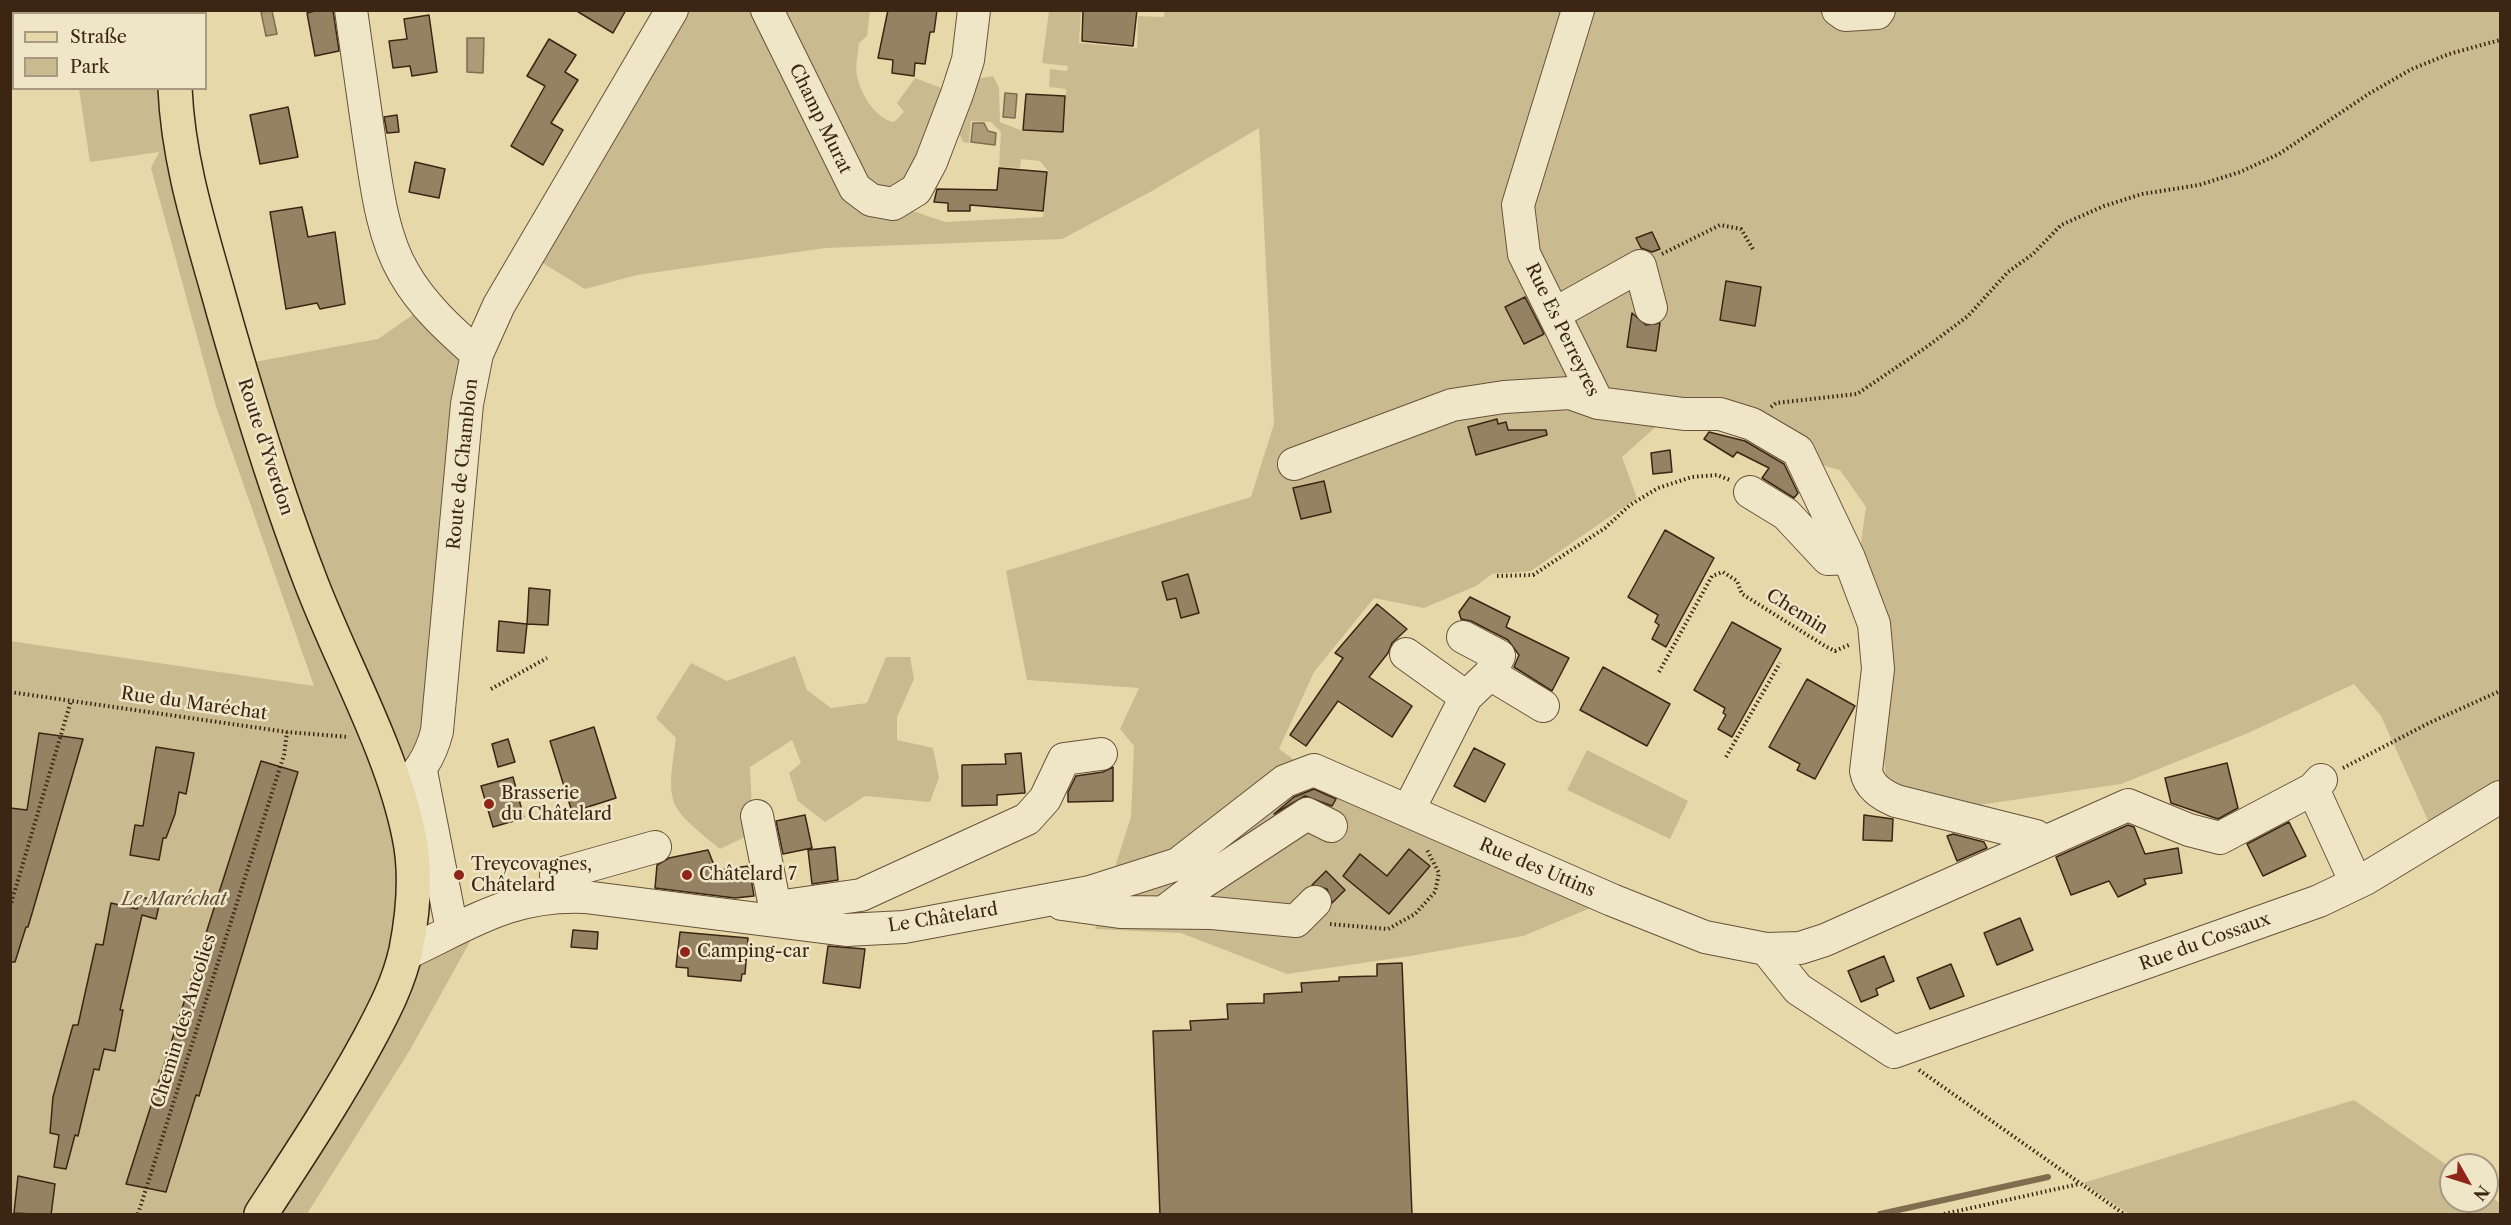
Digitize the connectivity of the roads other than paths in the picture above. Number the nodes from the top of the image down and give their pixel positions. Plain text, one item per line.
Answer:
1 (351, 10) edge
2 (672, 10) edge
3 (767, 10) edge
4 (974, 10) edge
5 (1578, 10) edge
6 (1838, 10) edge
7 (1879, 10) edge
8 (175, 90) edge
9 (1651, 308) dead end
10 (1554, 314) junction
11 (477, 354) junction
12 (1598, 403) junction
13 (1294, 464) dead end
14 (1750, 492) road end
15 (1849, 558) junction
16 (1463, 637) dead end
17 (1406, 654) dead end
18 (1490, 674) junction
19 (1466, 697) junction
20 (1544, 706) dead end
21 (1101, 754) dead end
22 (1314, 770) joint
23 (421, 771) junction
24 (398, 794) junction
25 (2500, 797) edge
26 (1408, 811) junction
27 (757, 816) dead end
28 (1331, 826) dead end
29 (2043, 841) junction
30 (655, 847) dead end
31 (556, 875) dead end
32 (2356, 883) junction
33 (1040, 901) junction
34 (1306, 911) road end
35 (1164, 912) junction
36 (772, 916) junction
37 (452, 930) junction
38 (1766, 949) junction
39 (405, 954) junction
40 (261, 1215) edge

1 - 11 street
2 - 11 street, Route de Chamblon
3 - 4 street, Champ Murat
5 - 10 street, Rue Es Perreyres
6 - 7 street
8 - 24 main road, Route d'Yverdon
9 - 10 street
10 - 12 street, Rue Es Perreyres
11 - 23 street, Route de Chamblon
12 - 13 street
12 - 15 street, Rue Es Perreyres
14 - 15 street
15 - 29 street, Rue Es Perreyres
16 - 18 street
17 - 19 street
18 - 19 street
18 - 20 street
19 - 26 street
21 - 36 street
22 - 26 street, Rue des Uttins
22 - 33 street, Le Châtelard
23 - 24 street, Route de Chamblon
23 - 37 street
24 - 39 main road
25 - 32 street, Rue du Cossaux
26 - 38 street, Rue des Uttins
27 - 36 street
28 - 35 street
29 - 32 street
29 - 38 street
30 - 31 street
32 - 38 street, Rue du Cossaux
33 - 35 street
33 - 36 street, Le Châtelard
34 - 35 street
36 - 37 street, Le Châtelard
37 - 39 street, Le Châtelard
39 - 40 main road

